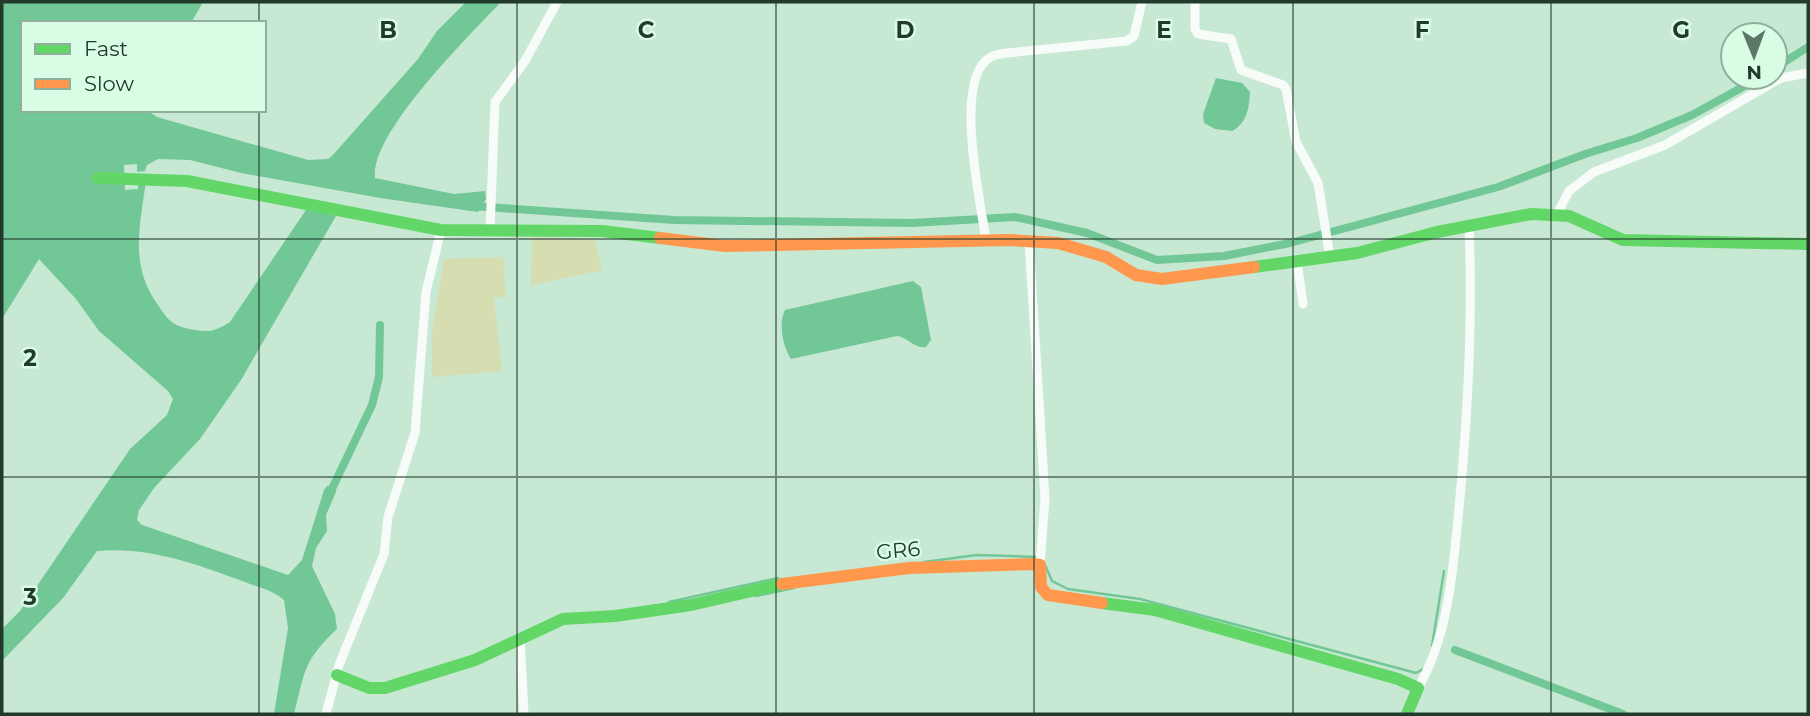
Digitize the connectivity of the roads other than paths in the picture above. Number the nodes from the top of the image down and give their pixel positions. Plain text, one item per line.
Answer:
1 (557, 2) edge
2 (1142, 2) edge
3 (1195, 2) edge
4 (1808, 73) edge
5 (98, 178) dead end
6 (1557, 214) junction
7 (490, 226) junction
8 (1469, 226) junction
9 (441, 230) junction
10 (985, 237) junction
11 (1028, 241) junction
12 (1808, 244) edge
13 (1330, 257) junction
14 (1297, 261) junction
15 (1303, 304) dead end
16 (1040, 565) junction
17 (520, 637) junction
18 (337, 674) junction
19 (1418, 688) junction
20 (326, 714) edge
21 (524, 714) edge
22 (1407, 714) edge

1 - 7 street
2 - 10 street
3 - 13 street
4 - 6 street
5 - 9 main road
6 - 8 main road
6 - 12 main road
7 - 9 main road
7 - 10 main road
8 - 13 main road
8 - 19 street
9 - 18 street
10 - 11 main road
11 - 14 main road
11 - 16 street
13 - 14 main road
14 - 15 street
16 - 17 main road, GR6
16 - 19 main road
17 - 18 main road, GR6
17 - 21 street
18 - 20 street
19 - 22 main road

